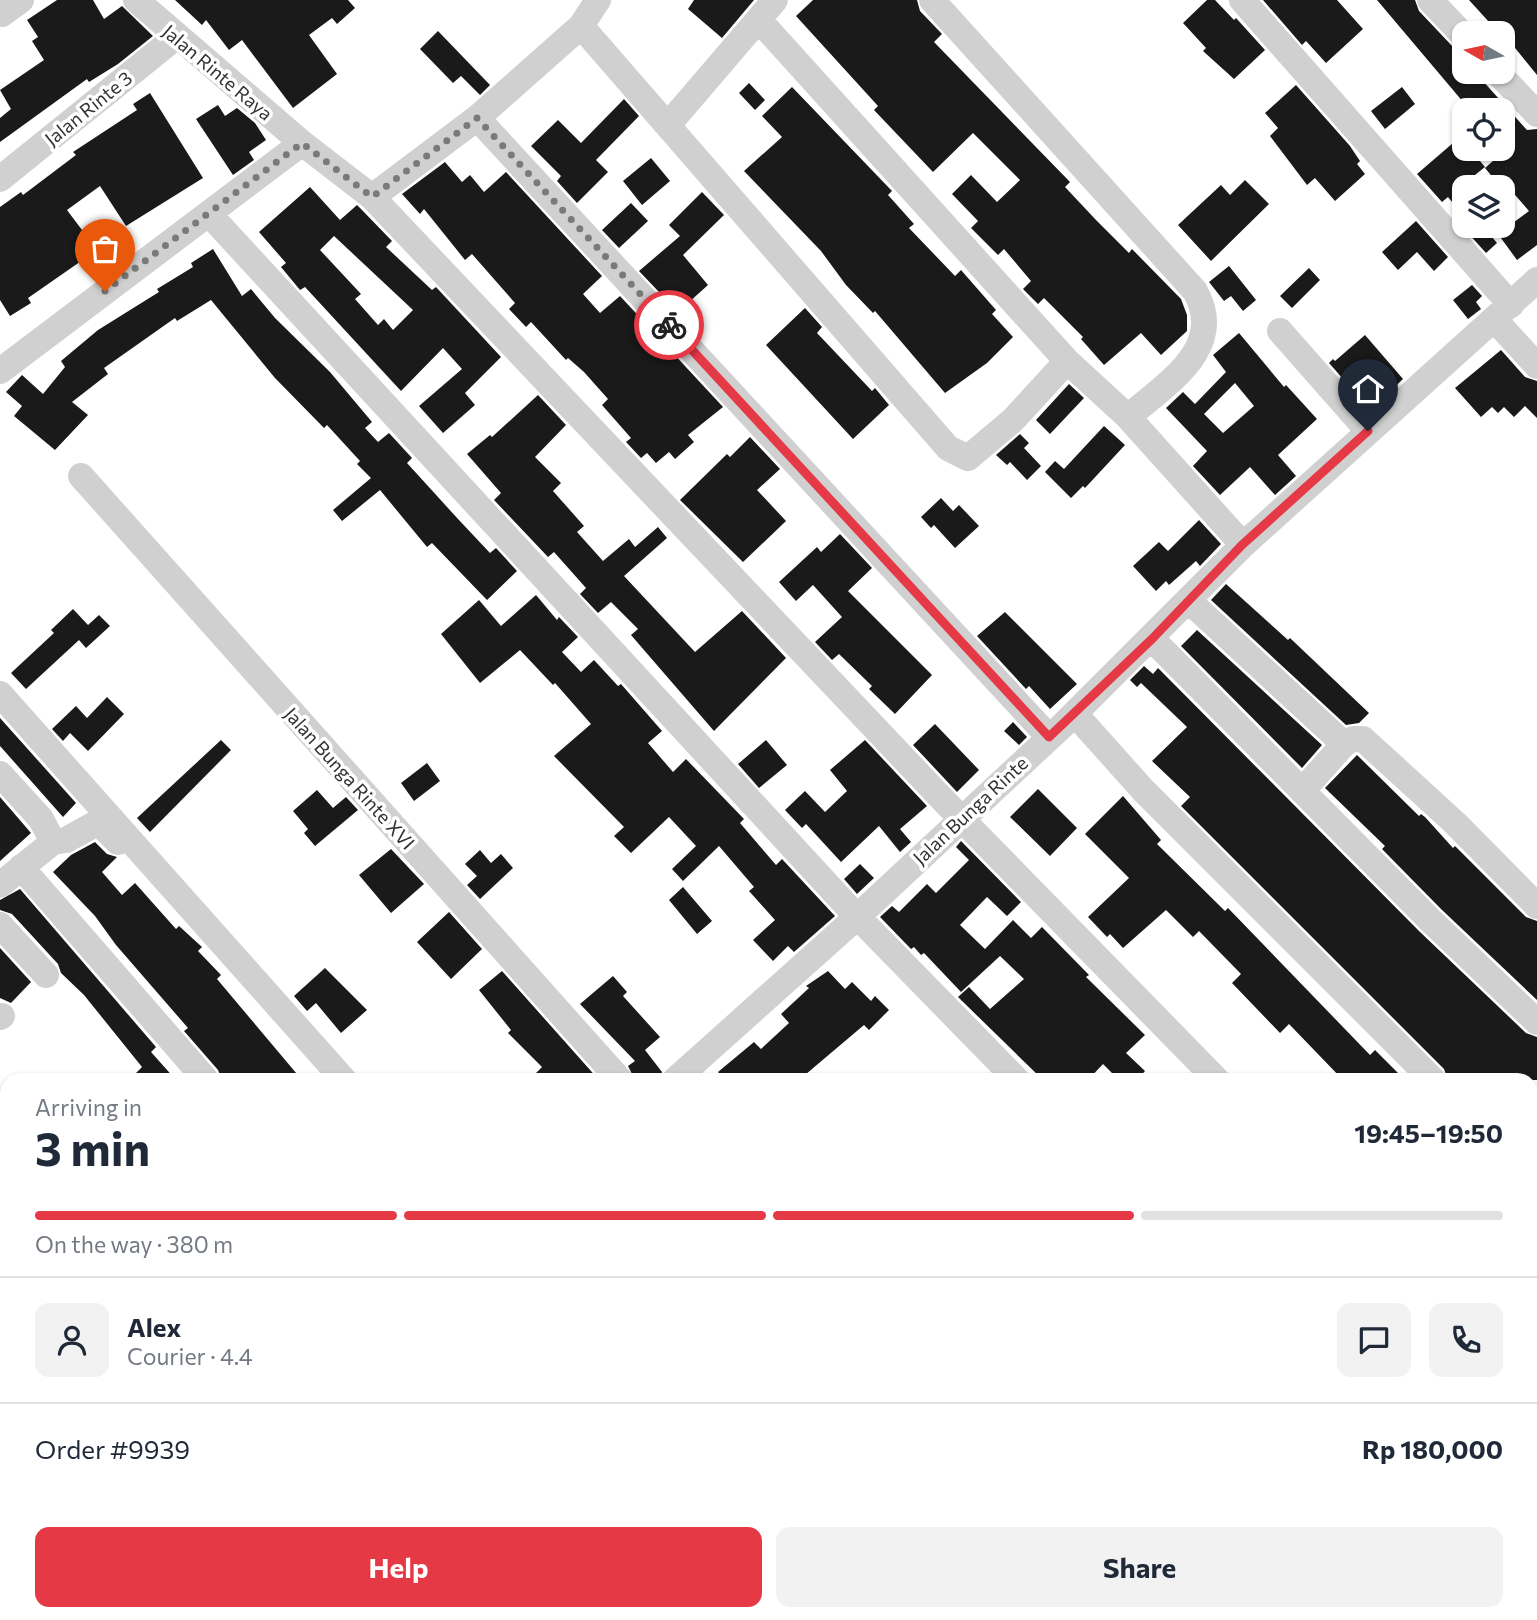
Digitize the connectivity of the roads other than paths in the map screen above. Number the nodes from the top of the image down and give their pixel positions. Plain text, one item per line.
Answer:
1 (136, 0) edge
2 (598, 0) edge
3 (932, 0) edge
4 (1242, 0) edge
5 (1430, 0) edge
6 (767, 10) edge
7 (1452, 23) edge
8 (580, 26) junction
9 (176, 37) junction
10 (1508, 84) edge
11 (1537, 114) edge
12 (477, 118) junction
13 (668, 125) junction
14 (302, 143) junction
15 (0, 178) edge
16 (372, 197) junction
17 (209, 214) junction
18 (1537, 280) edge
19 (1502, 312) junction
20 (1280, 331) dead end
21 (1067, 361) junction
22 (1537, 366) edge
23 (0, 371) edge
24 (1128, 417) junction
25 (1368, 431) junction
26 (81, 476) dead end
27 (1242, 545) junction
28 (1189, 601) junction
29 (1152, 639) junction
30 (0, 694) edge
31 (1062, 726) junction
32 (1344, 744) junction
33 (0, 774) edge
34 (1302, 791) junction
35 (961, 818) junction
36 (53, 842) junction
37 (21, 867) junction
38 (0, 885) edge
39 (1537, 906) edge
40 (857, 917) junction
41 (0, 925) edge
42 (1277, 936) junction
43 (46, 975) dead end
44 (1537, 1022) edge
45 (200, 1073) edge
46 (316, 1073) edge
47 (338, 1073) edge
48 (614, 1073) edge
49 (684, 1073) edge
50 (1010, 1073) edge
51 (1210, 1073) edge
52 (1403, 1073) edge
53 (1425, 1073) edge

1 - 9 street, Jalan Rinte Raya
2 - 8 street
3 - 24 street
4 - 19 street
5 - 7 street
6 - 13 street
6 - 21 street
8 - 12 street
8 - 13 street
9 - 14 street, Jalan Rinte Raya
9 - 15 street, Jalan Rinte 3
10 - 11 street
12 - 16 street
12 - 31 street
13 - 21 street
14 - 16 street, Jalan Rinte Raya
14 - 17 street
16 - 35 street, Jalan Rinte Raya
17 - 23 street
17 - 40 street
18 - 19 street, Jalan Bunga Rinte
19 - 22 street
19 - 25 street, Jalan Bunga Rinte
20 - 25 street
21 - 24 street
24 - 27 street
25 - 27 street, Jalan Bunga Rinte
26 - 48 street, Jalan Bunga Rinte XVI
27 - 28 street, Jalan Bunga Rinte
28 - 29 street, Jalan Bunga Rinte
28 - 32 street
29 - 31 street, Jalan Bunga Rinte
29 - 34 street
30 - 47 street
31 - 35 street, Jalan Bunga Rinte
31 - 42 street
32 - 34 street
32 - 39 street
33 - 36 street
34 - 44 street
35 - 40 street, Jalan Bunga Rinte
35 - 51 street, Jalan Rinte Raya
36 - 37 street
36 - 46 street
37 - 38 street
37 - 45 street
40 - 49 street, Jalan Bunga Rinte
40 - 50 street
41 - 43 street
42 - 52 street
42 - 53 street

